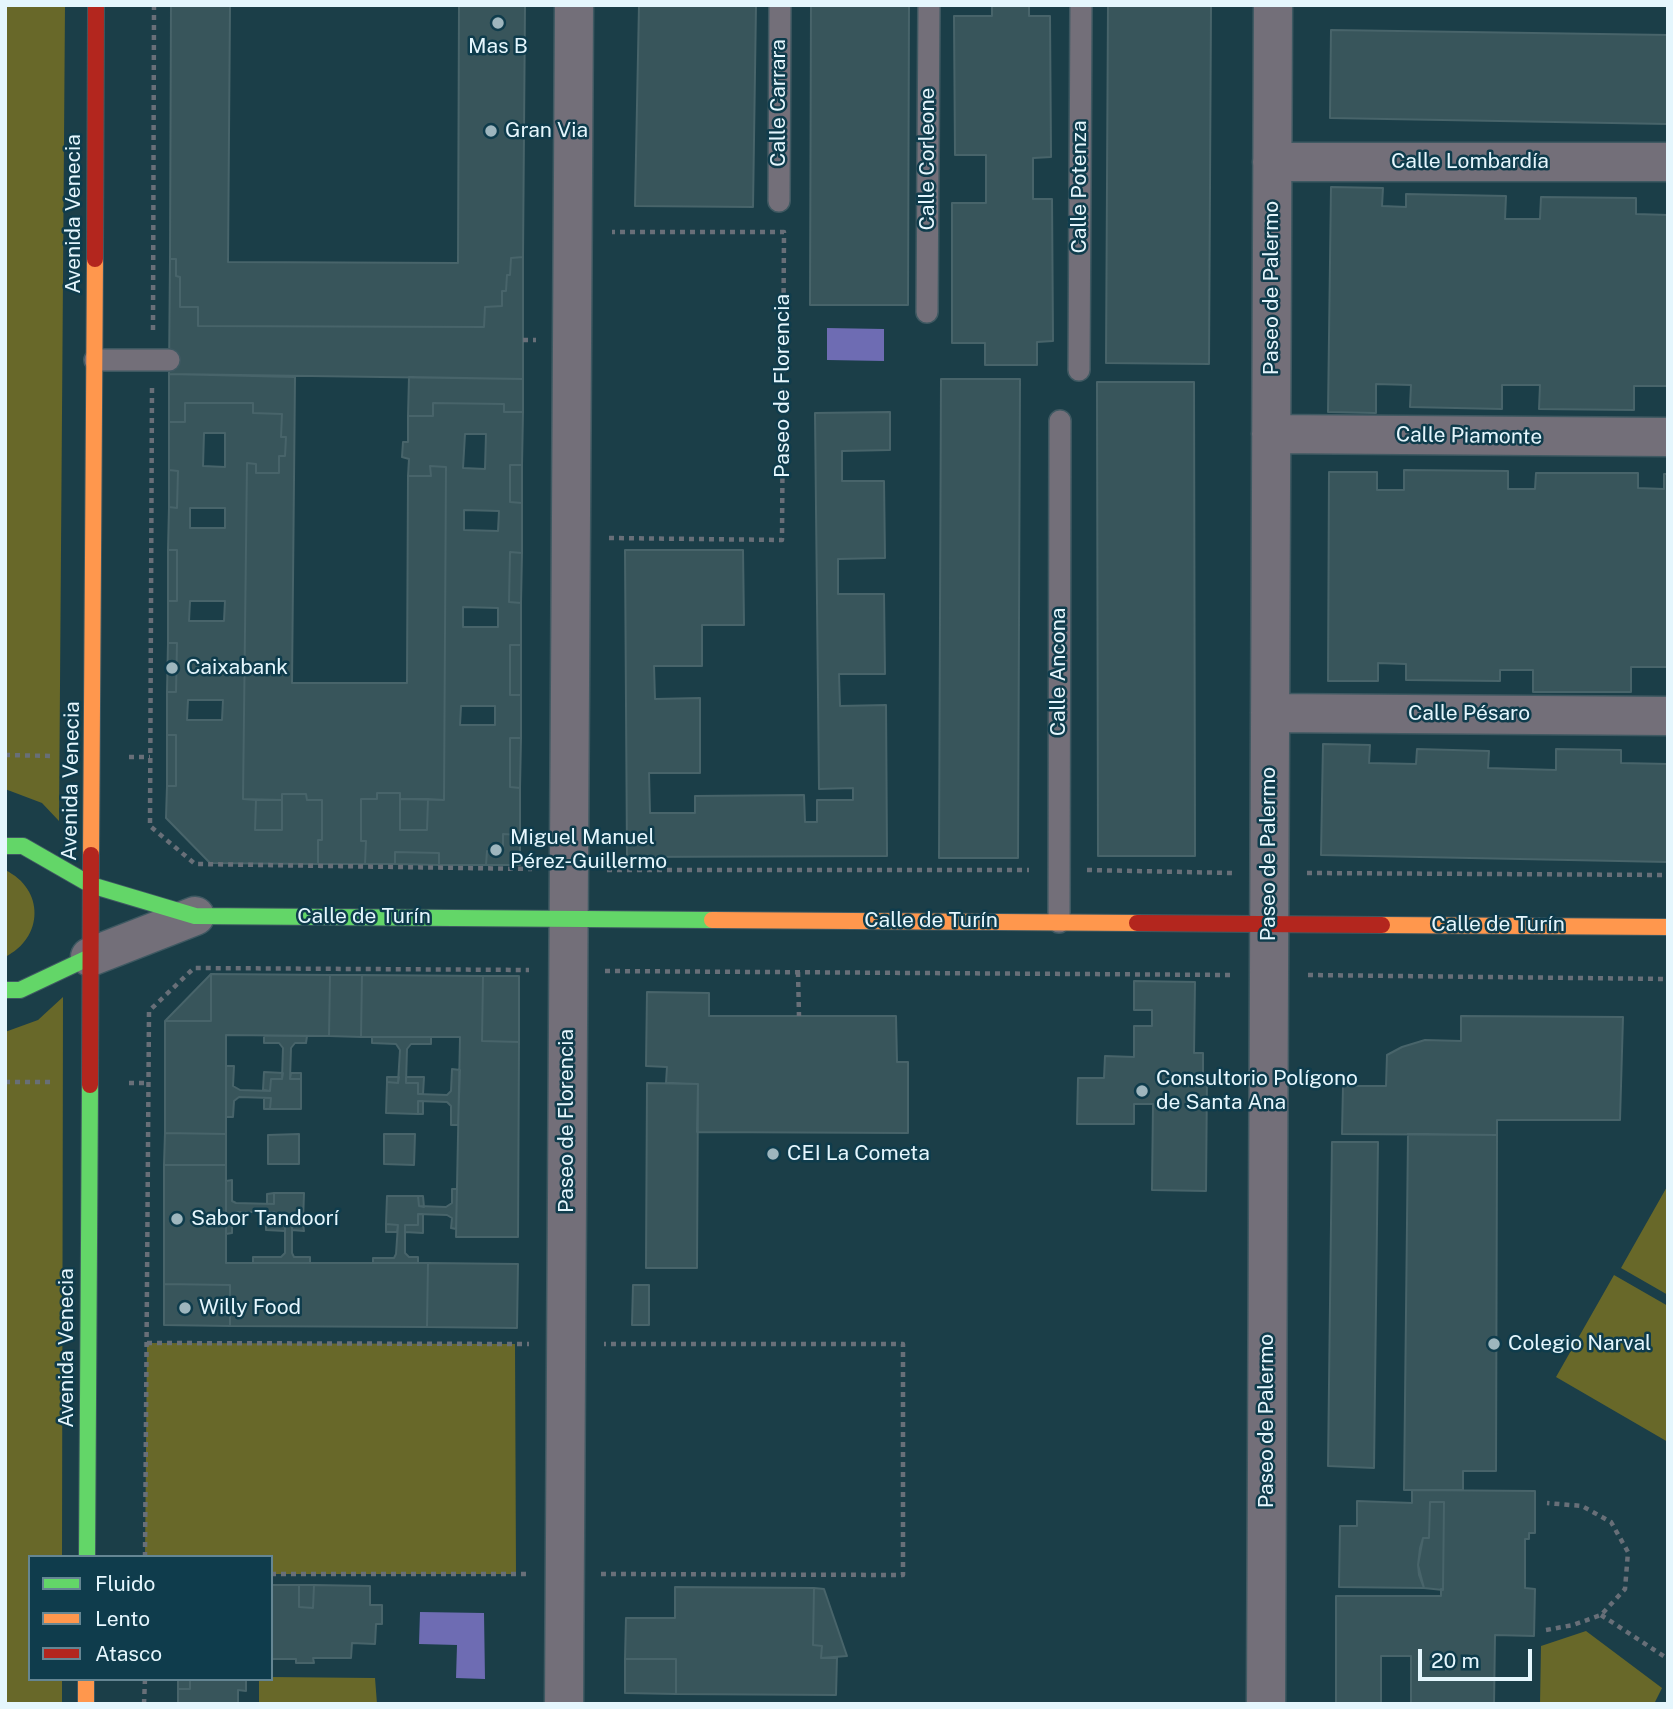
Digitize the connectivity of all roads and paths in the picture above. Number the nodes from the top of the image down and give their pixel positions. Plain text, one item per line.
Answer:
1 (96, 5) edge
2 (154, 5) edge
3 (574, 5) edge
4 (780, 5) edge
5 (929, 5) edge
6 (1081, 5) edge
7 (1273, 5) edge
8 (1272, 162) junction
9 (1668, 162) edge
10 (779, 201) dead end
11 (572, 232) junction
12 (927, 312) dead end
13 (95, 359) junction
14 (161, 360) junction
15 (1079, 370) dead end
16 (1060, 421) dead end
17 (1271, 434) junction
18 (1668, 437) edge
19 (571, 538) junction
20 (1270, 713) junction
21 (1668, 716) edge
22 (5, 846) edge
23 (569, 870) junction
24 (1059, 870) junction
25 (1269, 873) junction
26 (1668, 875) edge
27 (91, 885) junction
28 (195, 916) junction
29 (568, 919) junction
30 (1059, 922) junction
31 (1269, 924) junction
32 (1668, 926) edge
33 (90, 957) junction
34 (568, 971) junction
35 (798, 972) junction
36 (1269, 975) junction
37 (1668, 979) edge
38 (5, 990) edge
39 (799, 1016) dead end
40 (1547, 1503) dead end
41 (87, 1555) edge
42 (145, 1555) edge
43 (1601, 1615) junction
44 (1546, 1630) dead end
45 (1668, 1660) edge
46 (86, 1681) edge
47 (145, 1681) edge
48 (86, 1704) edge
49 (145, 1704) edge
50 (564, 1704) edge
51 (1266, 1704) edge

1 - 13 street, Avenida Venecia
2 - 14 path
3 - 11 street, Paseo de Florencia
4 - 10 lane, Calle Carrara
5 - 12 lane, Calle Corleone
6 - 15 lane, Calle Potenza
7 - 8 street, Paseo de Palermo
8 - 9 street, Calle Lombardía
8 - 17 street, Paseo de Palermo
11 - 19 street, Paseo de Florencia
11 - 19 path, Paseo de Florencia
13 - 14 lane
13 - 27 street, Avenida Venecia
14 - 23 path
16 - 24 lane, Calle Ancona
17 - 18 street, Calle Piamonte
17 - 20 street, Paseo de Palermo
19 - 23 street, Paseo de Florencia
20 - 21 street, Calle Pésaro
20 - 25 street, Paseo de Palermo
22 - 27 street, Calle de Turín
23 - 24 path
23 - 29 street, Paseo de Florencia
24 - 25 path
24 - 30 lane, Calle Ancona
25 - 26 path
25 - 31 street, Paseo de Palermo
27 - 28 street, Calle de Turín
27 - 33 street, Avenida Venecia
28 - 29 street, Calle de Turín
28 - 33 street, Calle de Turín
29 - 30 street, Calle de Turín
29 - 34 street, Paseo de Florencia
30 - 31 street, Calle de Turín
31 - 32 street, Calle de Turín
31 - 36 street, Paseo de Palermo
33 - 38 street
33 - 41 street, Avenida Venecia
34 - 35 path
34 - 42 path
34 - 50 street, Paseo de Florencia
35 - 36 path
35 - 39 path
36 - 37 path
36 - 51 street, Paseo de Palermo
40 - 43 path
43 - 44 path
43 - 45 path
46 - 48 street
47 - 49 path

